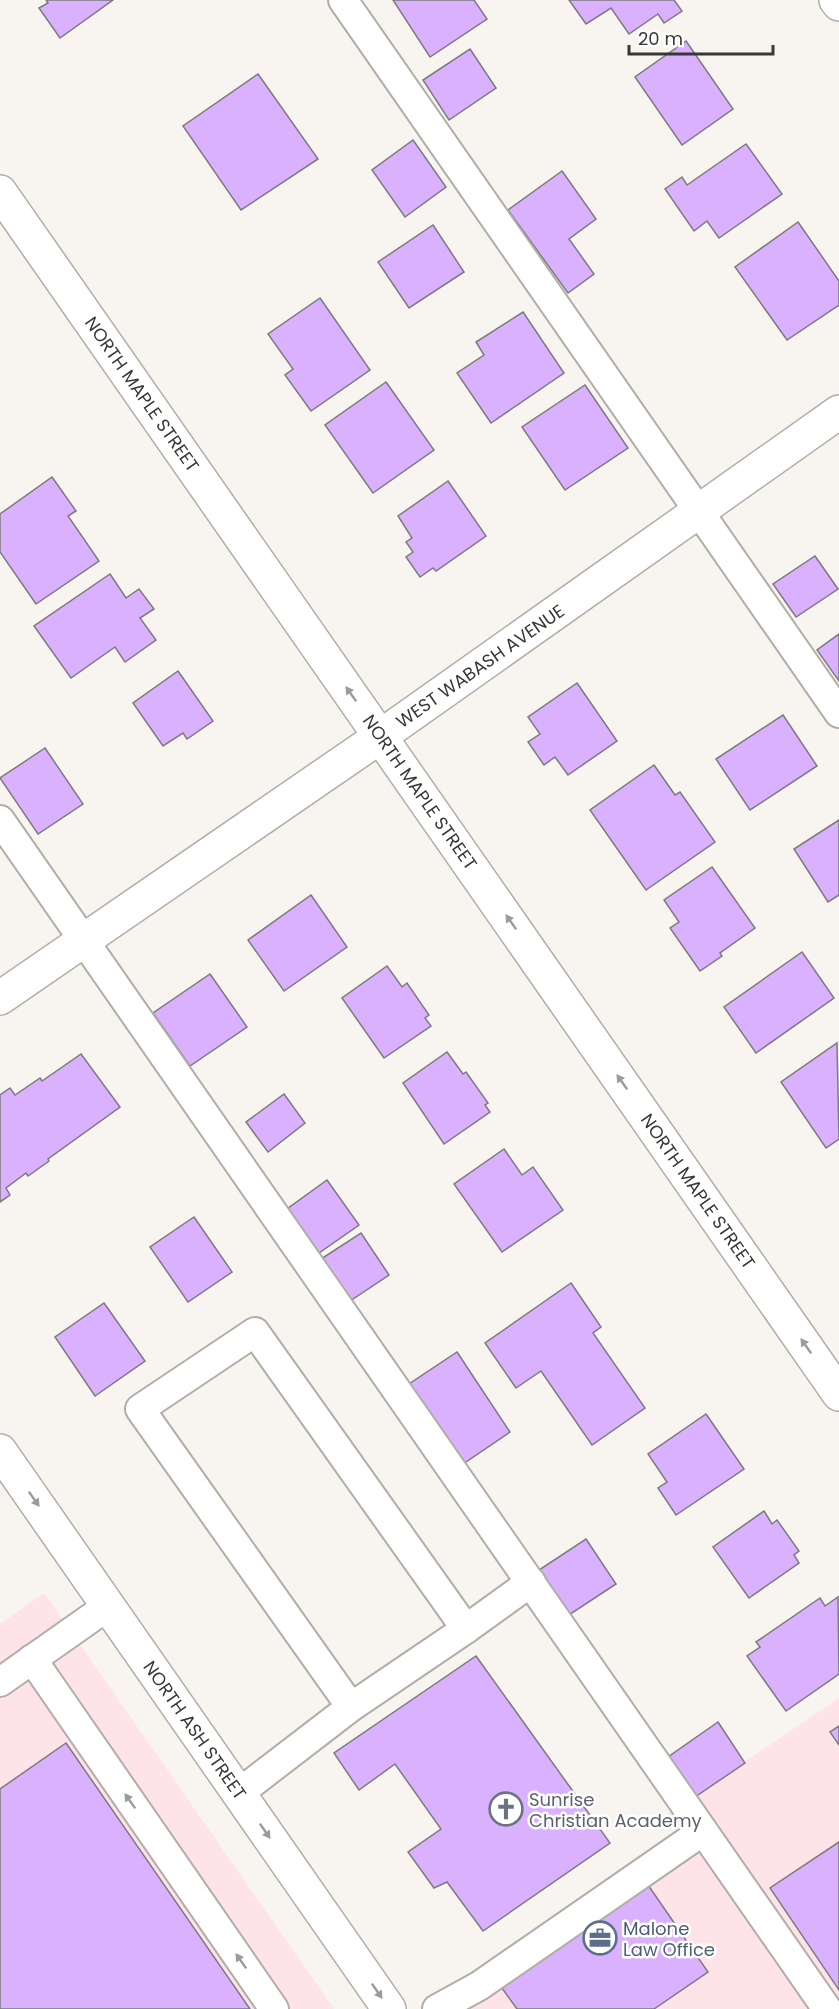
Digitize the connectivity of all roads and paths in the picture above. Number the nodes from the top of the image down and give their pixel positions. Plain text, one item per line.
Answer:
1 (343, 0) edge
2 (836, 0) edge
3 (839, 4) edge
4 (0, 192) edge
5 (839, 412) edge
6 (698, 512) junction
7 (839, 713) edge
8 (381, 736) junction
9 (0, 820) edge
10 (84, 940) junction
11 (0, 998) edge
12 (839, 1394) edge
13 (0, 1451) edge
14 (531, 1582) junction
15 (108, 1606) junction
16 (466, 1629) junction
17 (32, 1659) junction
18 (0, 1682) edge
19 (351, 1707) junction
20 (238, 1793) junction
21 (703, 1831) junction
22 (274, 2009) edge
23 (389, 2009) edge
24 (437, 2009) edge
25 (827, 2009) edge

1 - 6 lane
2 - 3 main road
8 -> 4 main road, NORTH MAPLE STREET
5 - 6 main road, WEST WABASH AVENUE
6 - 7 lane
6 - 8 main road, WEST WABASH AVENUE
8 - 10 main road, WEST WABASH AVENUE
12 -> 8 main road, NORTH MAPLE STREET
9 - 10 lane
10 - 11 main road, WEST WABASH AVENUE
10 - 14 lane
13 -> 15 main road, NORTH ASH STREET
14 - 16 lane
14 - 21 lane
15 - 17 lane
15 - 20 main road, NORTH ASH STREET
16 - 19 lane
16 - 19 lane
17 - 18 lane
22 -> 17 lane
19 - 20 lane
20 -> 23 main road, NORTH ASH STREET
21 - 24 lane
21 - 25 lane

